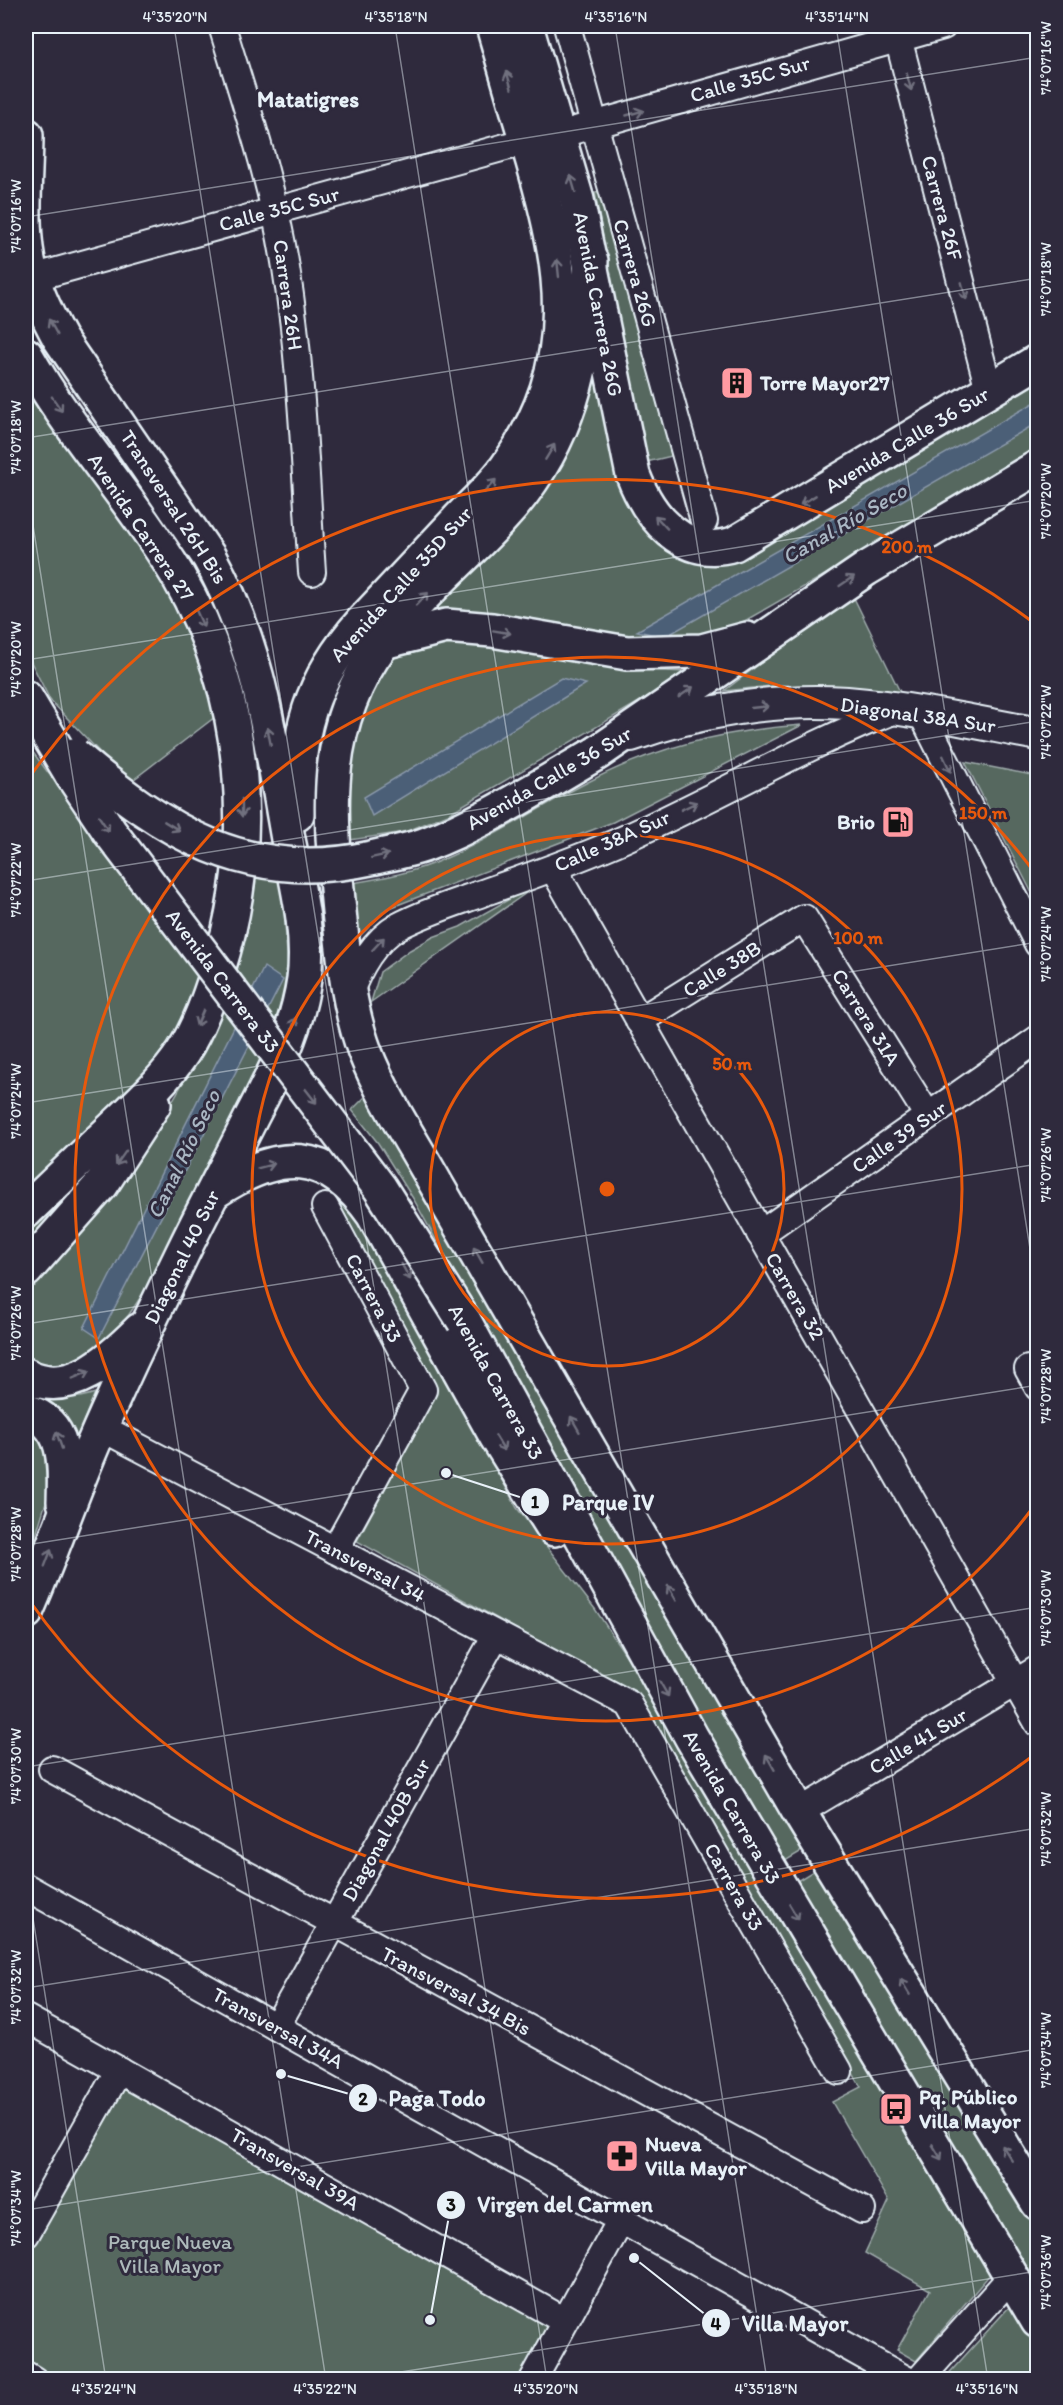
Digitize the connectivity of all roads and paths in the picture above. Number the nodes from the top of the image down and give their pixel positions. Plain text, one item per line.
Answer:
1 (222, 26) edge
2 (493, 26) edge
3 (526, 26) edge
4 (567, 26) edge
5 (943, 26) edge
6 (896, 31) edge
7 (594, 125) junction
8 (26, 135) edge
9 (558, 135) junction
10 (527, 141) junction
11 (275, 211) junction
12 (591, 261) junction
13 (32, 278) junction
14 (560, 327) joint
15 (26, 355) edge
16 (1038, 362) edge
17 (989, 390) junction
18 (1038, 467) edge
19 (708, 535) junction
20 (312, 572) dead end
21 (779, 627) junction
22 (383, 642) junction
23 (31, 707) edge
24 (909, 710) junction
25 (1038, 734) edge
26 (609, 745) junction
27 (73, 765) junction
28 (553, 868) junction
29 (299, 897) junction
30 (804, 918) joint
31 (1038, 944) edge
32 (349, 994) junction
33 (639, 1021) junction
34 (1038, 1040) edge
35 (182, 1053) junction
36 (928, 1116) junction
37 (214, 1192) junction
38 (325, 1207) dead end
39 (26, 1211) edge
40 (760, 1234) junction
41 (26, 1270) edge
42 (152, 1319) junction
43 (26, 1375) edge
44 (26, 1411) edge
45 (102, 1428) junction
46 (63, 1519) junction
47 (335, 1550) junction
48 (26, 1612) edge
49 (496, 1635) junction
50 (635, 1638) junction
51 (1038, 1669) edge
52 (1015, 1683) junction
53 (629, 1704) joint
54 (1038, 1723) edge
55 (52, 1769) dead end
56 (799, 1812) junction
57 (26, 1887) edge
58 (333, 1925) junction
59 (26, 2018) edge
60 (276, 2027) junction
61 (118, 2070) junction
62 (839, 2071) dead end
63 (1038, 2203) edge
64 (862, 2210) dead end
65 (621, 2220) junction
66 (26, 2234) edge
67 (1011, 2277) junction
68 (565, 2321) junction
69 (1038, 2321) edge
70 (26, 2375) edge
71 (34, 2379) edge
72 (533, 2379) edge
73 (907, 2379) edge
74 (919, 2379) edge

1 - 11 street, Carrera 26H
10 -> 2 main road, Avenida Carrera 26G
3 - 9 main road, Avenida Carrera 26G
4 - 7 street, Carrera 26G
5 - 6 street, Calle 35C Sur
7 -> 6 street, Calle 35C Sur
6 -> 17 street, Carrera 26F
7 - 9 street, Calle 35C Sur
7 - 19 street, Carrera 26G
8 - 13 main road
12 -> 9 main road, Avenida Carrera 26G
10 - 11 street, Calle 35C Sur
14 -> 10 main road, Avenida Carrera 26G
11 - 13 street, Calle 35C Sur
11 - 20 street, Carrera 26H
19 -> 12 main road, Avenida Carrera 26G
22 -> 12 main road, Avenida Calle 35D Sur
29 -> 13 main road, Transversal 26H Bis
29 -> 14 main road, Avenida Calle 35D Sur
15 -> 35 main road, Avenida Carrera 27
16 - 17 main road, Avenida Calle 36 Sur
17 -> 19 main road, Avenida Calle 36 Sur
21 -> 18 main road, Avenida Calle 36 Sur
22 -> 21 main road
26 -> 21 main road, Avenida Calle 36 Sur
22 - 32 main road
23 - 27 main road, Avenida Calle 36 Sur
24 - 25 street, Diagonal 38A Sur
26 -> 24 street, Diagonal 38A Sur
28 -> 24 street, Calle 38A Sur
24 -> 31 street
27 -> 26 main road, Avenida Calle 36 Sur, bridge
27 -> 50 main road, Avenida Carrera 33, bridge
32 -> 28 street, Calle 38A Sur
28 - 33 street, Carrera 32
37 -> 29 main road, Diagonal 40 Sur
30 - 33 street, Calle 38B
30 - 36 street, Carrera 31A
56 -> 32 main road
33 - 40 street, Carrera 32
34 - 36 street, Calle 39 Sur
35 - 39 main road, Avenida Carrera 27
35 -> 41 main road
36 - 40 street, Calle 39 Sur
37 - 42 main road, Diagonal 40 Sur
37 -> 50 main road
38 - 47 street, Carrera 33
40 - 52 street, Carrera 32
43 -> 42 main road
42 - 45 main road, Diagonal 40 Sur
46 -> 44 main road
45 - 46 main road, Diagonal 40 Sur
45 - 47 street, Transversal 34
48 -> 46 main road, Diagonal 40 Sur
47 - 49 street, Transversal 34
49 - 53 street, Transversal 34
49 - 58 street, Diagonal 40B Sur
50 -> 67 main road, Avenida Carrera 33
51 - 52 street, Calle 41 Sur
52 - 54 street, Carrera 32
52 - 56 street, Calle 41 Sur
53 - 62 street, Carrera 33
55 - 58 street, Transversal 34 Bis
63 -> 56 main road
57 - 60 street, Transversal 34A
58 - 60 street, Diagonal 40B Sur
58 - 64 street, Transversal 34 Bis
59 - 61 street, Transversal 39A
60 - 65 street, Transversal 34A
61 - 66 street
61 - 68 street, Transversal 39A
65 - 68 street
65 - 73 street, Transversal 34A
67 - 69 main road, Avenida Carrera 33
67 - 74 street
68 - 72 street
70 - 71 street

